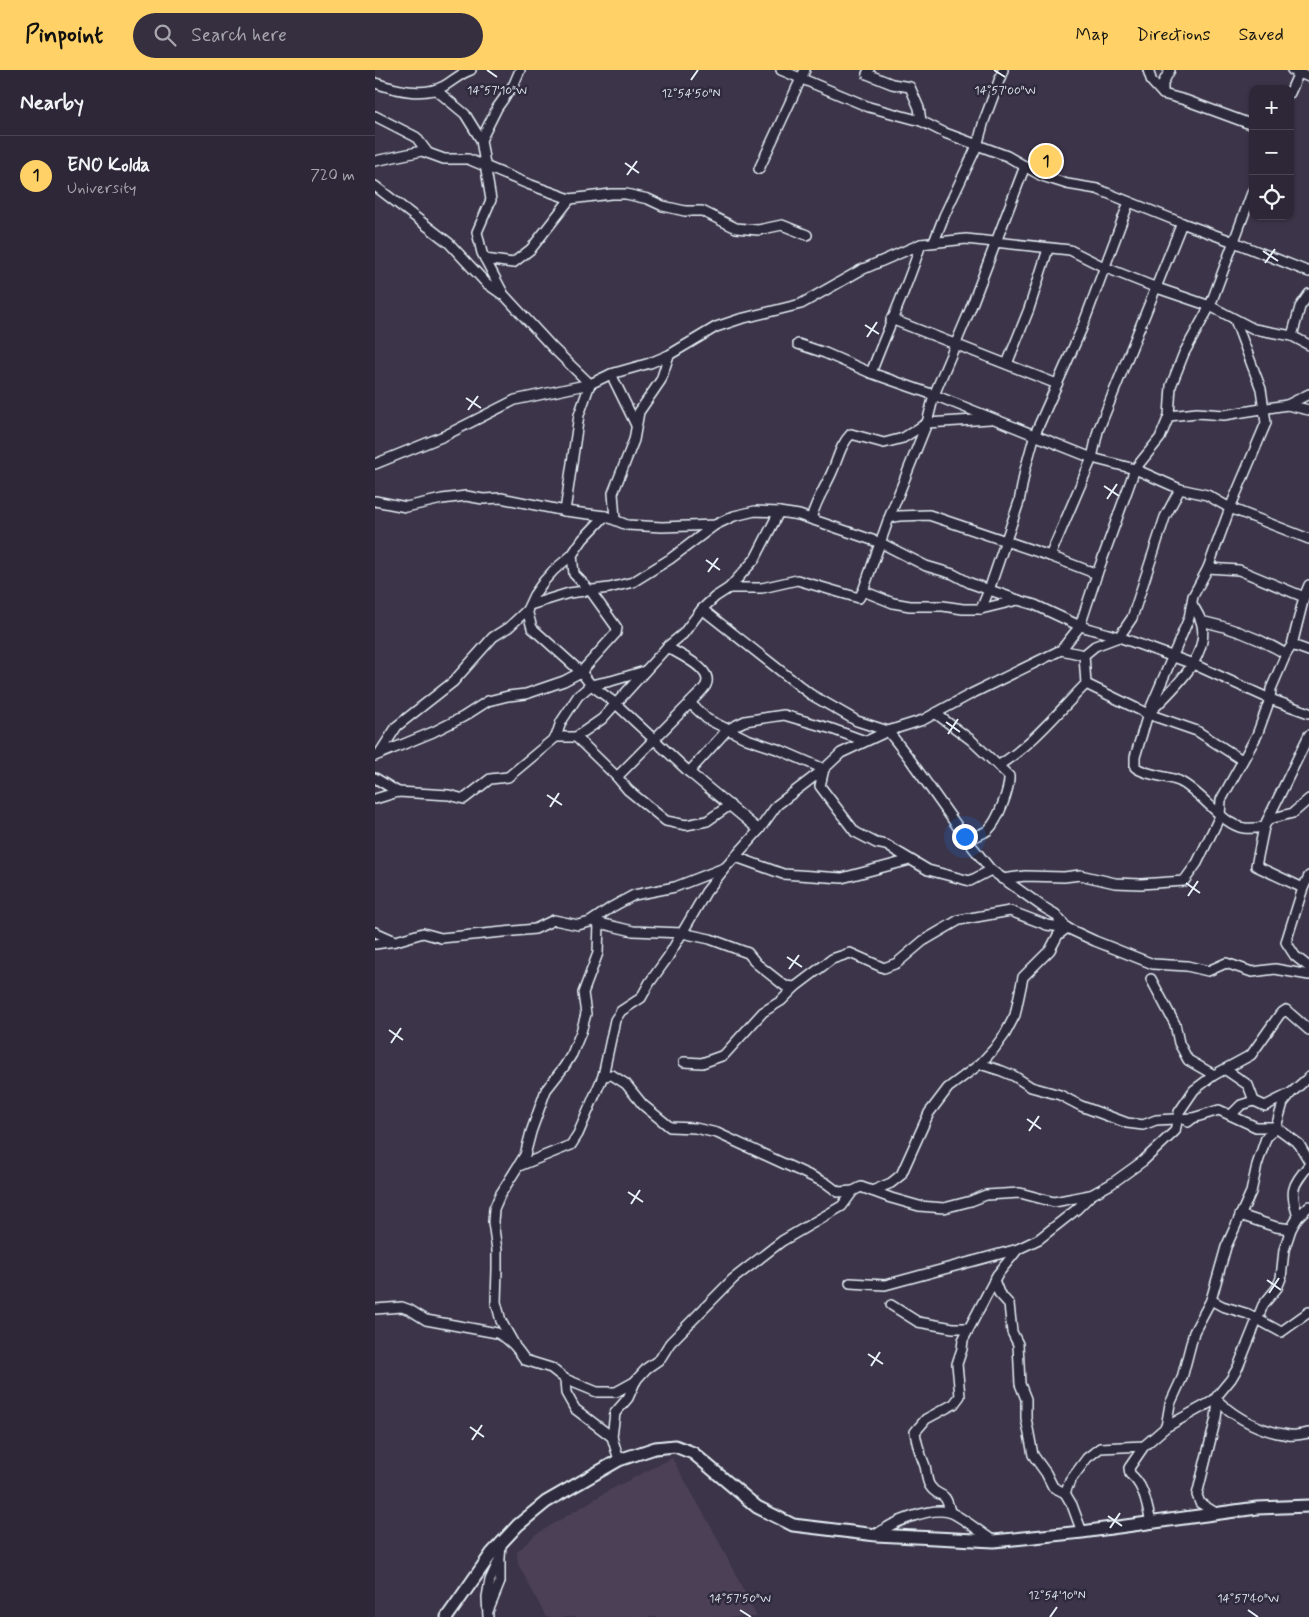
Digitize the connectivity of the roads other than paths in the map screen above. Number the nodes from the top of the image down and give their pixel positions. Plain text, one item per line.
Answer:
1 (471, 70) edge
2 (520, 70) edge
3 (781, 70) edge
4 (869, 70) edge
5 (1003, 70) edge
6 (1147, 70) edge
7 (1170, 70) edge
8 (1297, 71) edge
9 (803, 74) edge
10 (1309, 77) edge
11 (375, 83) edge
12 (1293, 85) edge
13 (436, 90) junction
14 (1163, 94) junction
15 (375, 116) edge
16 (921, 121) junction
17 (1249, 124) edge
18 (481, 140) junction
19 (977, 146) junction
20 (429, 154) junction
21 (375, 161) edge
22 (485, 166) junction
23 (1025, 166) junction
24 (759, 168) dead end
25 (375, 186) edge
26 (570, 199) junction
27 (1249, 201) edge
28 (1129, 202) junction
29 (1182, 223) junction
30 (807, 235) dead end
31 (934, 242) junction
32 (997, 242) junction
33 (1234, 242) junction
34 (921, 244) junction
35 (1048, 249) junction
36 (485, 259) junction
37 (1104, 267) junction
38 (1309, 272) edge
39 (1157, 288) junction
40 (1309, 294) edge
41 (506, 297) junction
42 (1210, 306) junction
43 (891, 319) junction
44 (1235, 320) junction
45 (1292, 336) junction
46 (798, 344) dead end
47 (956, 344) junction
48 (1309, 344) edge
49 (669, 355) junction
50 (1007, 364) junction
51 (871, 373) junction
52 (611, 374) junction
53 (590, 384) junction
54 (1057, 384) junction
55 (1309, 394) edge
56 (934, 395) junction
57 (1287, 405) junction
58 (1265, 408) junction
59 (1309, 410) edge
60 (1169, 416) junction
61 (995, 418) junction
62 (927, 423) junction
63 (636, 425) junction
64 (1035, 434) junction
65 (1092, 458) junction
66 (375, 464) edge
67 (1135, 469) junction
68 (1180, 490) junction
69 (375, 501) edge
70 (1230, 508) junction
71 (565, 510) junction
72 (779, 512) junction
73 (610, 517) junction
74 (889, 518) junction
75 (811, 519) junction
76 (715, 525) junction
77 (1309, 539) edge
78 (1007, 540) junction
79 (881, 543) junction
80 (572, 555) junction
81 (1050, 556) junction
82 (1208, 568) junction
83 (1097, 574) junction
84 (1309, 585) edge
85 (729, 588) junction
86 (989, 590) junction
87 (590, 591) junction
88 (863, 591) junction
89 (1304, 597) junction
90 (1018, 600) junction
91 (1192, 604) junction
92 (529, 607) junction
93 (702, 609) junction
94 (981, 609) junction
95 (1201, 621) junction
96 (1080, 626) junction
97 (1119, 637) junction
98 (1292, 645) junction
99 (667, 647) junction
100 (1061, 650) junction
101 (1309, 651) edge
102 (1285, 654) junction
103 (1084, 656) junction
104 (1171, 658) junction
105 (1193, 664) junction
106 (647, 671) junction
107 (581, 672) junction
108 (1086, 684) junction
109 (591, 685) junction
110 (1270, 699) junction
111 (615, 703) junction
112 (690, 703) junction
113 (935, 713) junction
114 (1309, 713) edge
115 (1148, 714) junction
116 (728, 730) junction
117 (888, 731) junction
118 (1309, 735) edge
119 (556, 737) junction
120 (576, 737) junction
121 (654, 740) junction
122 (865, 741) junction
123 (376, 756) edge
124 (1242, 760) junction
125 (999, 765) junction
126 (824, 770) junction
127 (689, 772) junction
128 (617, 777) junction
129 (375, 778) edge
130 (398, 792) junction
131 (375, 799) edge
132 (1309, 799) edge
133 (730, 805) junction
134 (1220, 816) junction
135 (1267, 823) junction
136 (759, 830) junction
137 (967, 840) junction
138 (736, 857) junction
139 (910, 860) junction
140 (725, 868) junction
141 (991, 870) junction
142 (1309, 876) edge
143 (1002, 879) junction
144 (1303, 888) junction
145 (595, 922) junction
146 (1067, 928) junction
147 (375, 932) edge
148 (682, 932) junction
149 (396, 941) junction
150 (375, 944) edge
151 (1309, 967) edge
152 (1309, 975) edge
153 (1151, 979) dead end
154 (795, 987) junction
155 (1309, 1030) edge
156 (684, 1062) dead end
157 (980, 1064) junction
158 (1225, 1070) junction
159 (603, 1076) junction
160 (1214, 1076) junction
161 (1309, 1077) edge
162 (1291, 1093) junction
163 (1254, 1101) junction
164 (1231, 1115) junction
165 (1193, 1118) junction
166 (1177, 1120) junction
167 (1277, 1127) junction
168 (1175, 1131) junction
169 (1309, 1161) edge
170 (1309, 1165) edge
171 (519, 1166) junction
172 (853, 1191) junction
173 (872, 1191) junction
174 (1091, 1195) junction
175 (1309, 1206) edge
176 (1240, 1215) junction
177 (1298, 1216) junction
178 (1291, 1230) junction
179 (1018, 1249) junction
180 (994, 1280) junction
181 (850, 1283) dead end
182 (1211, 1300) junction
183 (891, 1305) dead end
184 (375, 1309) edge
185 (1309, 1312) edge
186 (1257, 1320) junction
187 (968, 1328) junction
188 (514, 1344) junction
189 (565, 1379) junction
190 (636, 1380) junction
191 (1216, 1401) junction
192 (1166, 1427) junction
193 (1309, 1433) edge
194 (613, 1437) junction
195 (1143, 1446) junction
196 (619, 1460) junction
197 (1065, 1493) junction
198 (1309, 1506) edge
199 (950, 1512) junction
200 (1216, 1513) junction
201 (1151, 1522) junction
202 (1082, 1532) junction
203 (876, 1535) junction
204 (994, 1540) junction
205 (501, 1544) junction
206 (488, 1614) edge
207 (447, 1617) edge

1 - 13 street
2 - 18 street
3 - 9 street
4 - 16 street
5 - 19 street
6 - 14 street
7 - 14 street
8 - 10 street
8 - 12 street
9 - 16 street
9 - 24 street
11 - 13 street
13 - 18 street
14 - 17 street
15 - 20 street
16 - 19 street
18 - 22 street
19 - 23 street
19 - 31 street
20 - 21 street
20 - 22 street
22 - 26 street
22 - 36 street
23 - 28 street
23 - 32 street
25 - 41 street
26 - 30 street
26 - 36 street
27 - 33 street
28 - 29 street
28 - 37 street
29 - 33 street
29 - 39 street
31 - 32 street
31 - 34 street
32 - 35 street
32 - 47 street
33 - 38 street
33 - 42 street
34 - 43 street
34 - 49 street
35 - 37 street
35 - 50 street
36 - 41 street
37 - 39 street
37 - 54 street
39 - 42 street
39 - 65 street
40 - 45 street
41 - 53 street
42 - 44 street
42 - 60 street
43 - 47 street
43 - 51 street
44 - 45 street
44 - 58 street
45 - 48 street
46 - 51 street
47 - 50 street
47 - 56 street
49 - 52 street
49 - 63 street
50 - 54 street
51 - 56 street
52 - 53 street
52 - 63 street
53 - 66 street
53 - 71 street
54 - 64 street
55 - 57 street
56 - 61 street
56 - 62 street
57 - 58 street
57 - 59 street
58 - 60 street
58 - 70 street
60 - 67 street
61 - 62 street
61 - 64 street
62 - 74 street
62 - 75 street
63 - 73 street
64 - 65 street
64 - 78 street
65 - 67 street
65 - 81 street
67 - 68 street
67 - 83 street
68 - 70 street
68 - 97 street
69 - 71 street
70 - 77 street
70 - 82 street
71 - 73 street
72 - 75 street
72 - 76 street
72 - 85 street
73 - 76 street
73 - 80 street
74 - 78 street
74 - 79 street
75 - 79 street
76 - 87 street
78 - 81 street
78 - 86 street
79 - 86 street
79 - 88 street
80 - 87 street
80 - 92 street
81 - 83 street
82 - 89 street
82 - 91 street
83 - 96 street
84 - 89 street
85 - 88 street
85 - 93 street
86 - 90 street
86 - 94 street
87 - 92 street
87 - 107 street
88 - 94 street
89 - 98 street
90 - 94 street
90 - 96 street
91 - 95 street
91 - 104 street
92 - 107 street
92 - 123 street
93 - 99 street
93 - 117 street
95 - 102 street
95 - 105 street
96 - 97 street
96 - 100 street
97 - 103 street
97 - 104 street
98 - 101 street
98 - 102 street
99 - 106 street
99 - 112 street
100 - 103 street
100 - 113 street
102 - 110 street
103 - 108 street
104 - 105 street
104 - 115 street
105 - 110 street
105 - 115 street
106 - 109 street
106 - 111 street
107 - 109 street
107 - 123 street
108 - 115 street
108 - 125 street
109 - 111 street
109 - 119 street
110 - 114 street
110 - 124 street
111 - 120 street
111 - 121 street
112 - 116 street
112 - 121 street
113 - 117 street
113 - 125 street
115 - 124 street
115 - 134 street
116 - 122 street
116 - 126 street
116 - 127 street
117 - 122 street
117 - 137 street
118 - 135 street
119 - 120 street
119 - 130 street
120 - 128 street
121 - 127 street
121 - 128 street
122 - 126 street
124 - 134 street
125 - 137 street
126 - 136 street
126 - 139 street
127 - 133 street
128 - 133 street
129 - 130 street
130 - 131 street
132 - 135 street
133 - 136 street
134 - 135 street
134 - 143 street
135 - 144 street
136 - 138 street
137 - 141 street
138 - 139 street
138 - 140 street
139 - 141 street
140 - 145 street
140 - 148 street
141 - 143 street
142 - 144 street
143 - 146 street
144 - 151 street
145 - 148 street
145 - 149 street
145 - 171 street
146 - 152 street
146 - 154 street
146 - 157 street
147 - 149 street
148 - 154 street
148 - 159 street
149 - 150 street
153 - 160 street
154 - 156 street
155 - 158 street
157 - 166 street
157 - 173 street
158 - 160 street
158 - 163 street
159 - 171 street
159 - 172 street
160 - 166 street
161 - 162 street
162 - 163 street
162 - 167 street
163 - 164 street
164 - 165 street
164 - 167 street
165 - 166 street
165 - 168 street
166 - 168 street
167 - 169 street
167 - 176 street
168 - 174 street
170 - 177 street
171 - 188 street
172 - 173 street
172 - 190 street
173 - 174 street
174 - 179 street
175 - 177 street
176 - 178 street
176 - 182 street
177 - 178 street
178 - 186 street
179 - 180 street
179 - 181 street
180 - 187 street
180 - 197 street
182 - 186 street
182 - 192 street
183 - 187 street
184 - 188 street
185 - 186 street
186 - 191 street
187 - 199 street
188 - 189 street
189 - 190 street
189 - 194 street
190 - 194 street
191 - 192 street
191 - 193 street
191 - 200 street
192 - 195 street
194 - 196 street
195 - 197 street
195 - 201 street
196 - 203 main road
196 - 205 main road
197 - 202 street
198 - 200 main road
199 - 203 street
199 - 204 street
200 - 201 main road
201 - 202 main road
202 - 204 main road
203 - 204 main road
205 - 206 street
205 - 207 main road

